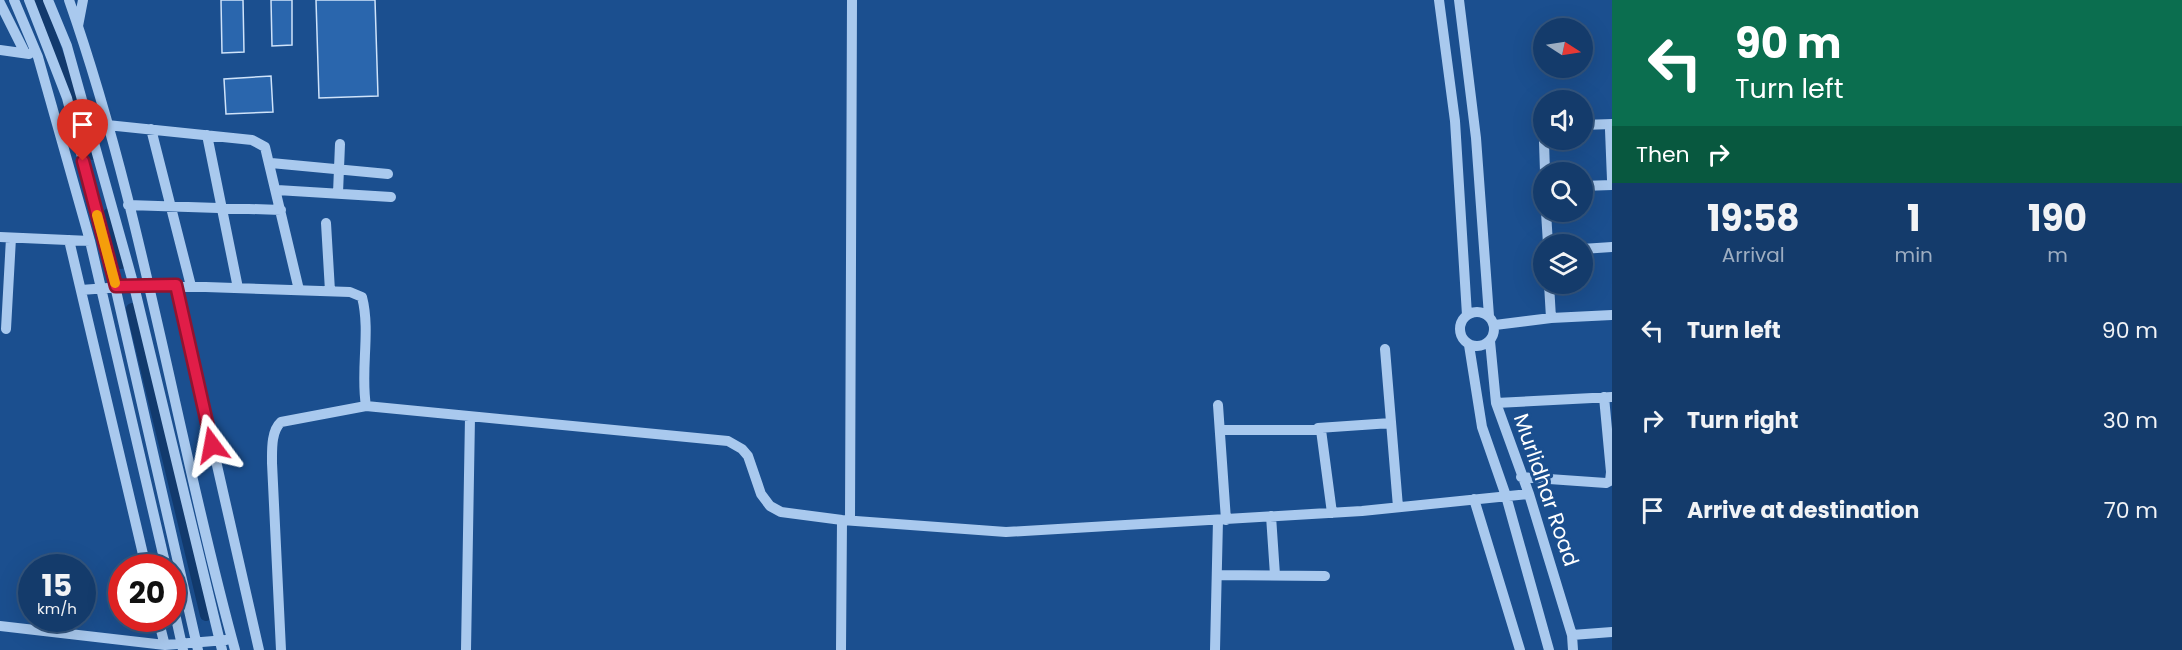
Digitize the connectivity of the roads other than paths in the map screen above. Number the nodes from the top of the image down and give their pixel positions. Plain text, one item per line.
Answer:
1 (14, 0) edge
2 (29, 0) edge
3 (48, 0) edge
4 (69, 0) edge
5 (83, 0) edge
6 (852, 0) edge
7 (1439, 0) edge
8 (1459, 0) edge
9 (0, 3) edge
10 (78, 26) junction
11 (0, 50) edge
12 (25, 53) junction
13 (38, 57) junction
14 (107, 125) junction
15 (1593, 126) edge
16 (1611, 127) edge
17 (151, 129) junction
18 (207, 135) junction
19 (340, 144) dead end
20 (271, 163) junction
21 (339, 169) junction
22 (388, 174) dead end
23 (1612, 180) edge
24 (1612, 185) edge
25 (1593, 186) edge
26 (277, 190) junction
27 (338, 193) junction
28 (391, 197) dead end
29 (128, 205) junction
30 (170, 206) junction
31 (221, 208) junction
32 (281, 210) junction
33 (326, 223) dead end
34 (6, 238) edge
35 (69, 240) junction
36 (90, 241) junction
37 (1612, 247) edge
38 (1593, 248) edge
39 (148, 285) junction
40 (176, 285) junction
41 (116, 286) junction
42 (134, 286) junction
43 (191, 286) junction
44 (102, 287) junction
45 (238, 288) junction
46 (81, 290) junction
47 (299, 290) junction
48 (330, 291) junction
49 (1550, 294) edge
50 (1467, 315) junction
51 (1612, 315) edge
52 (1551, 318) junction
53 (1492, 320) junction
54 (6, 329) dead end
55 (1490, 341) junction
56 (1469, 345) junction
57 (1385, 349) dead end
58 (1608, 397) edge
59 (1496, 403) junction
60 (1218, 405) dead end
61 (366, 406) junction
62 (470, 417) junction
63 (1391, 423) junction
64 (1318, 429) junction
65 (1220, 430) junction
66 (1521, 477) junction
67 (1530, 494) junction
68 (1506, 496) junction
69 (1474, 499) junction
70 (1398, 507) junction
71 (1332, 513) junction
72 (1271, 516) junction
73 (846, 520) junction
74 (1222, 520) junction
75 (143, 554) edge
76 (163, 554) edge
77 (1217, 575) junction
78 (1275, 575) junction
79 (1325, 576) dead end
80 (0, 626) edge
81 (161, 632) edge
82 (179, 632) edge
83 (1612, 632) edge
84 (1572, 635) junction
85 (197, 645) edge
86 (221, 645) edge
87 (234, 645) edge
88 (165, 647) edge
89 (183, 647) edge
90 (259, 650) edge
91 (281, 650) edge
92 (466, 650) edge
93 (841, 650) edge
94 (1215, 650) edge
95 (1520, 650) edge
96 (1549, 650) edge
97 (1573, 650) edge

1 - 13 street
2 - 41 street
3 - 42 street
4 - 10 street
5 - 10 street
6 - 73 street
7 - 50 street
8 - 53 street
9 - 12 street
10 - 14 street
11 - 12 street
12 - 13 street
13 - 36 street
14 - 17 street
14 - 29 street
15 - 16 street
16 - 23 street
17 - 18 street
17 - 30 street
18 - 20 street
18 - 31 street
19 - 21 street
20 - 21 street
20 - 26 street
21 - 22 street
21 - 27 street
24 - 25 street
26 - 27 street
26 - 32 street
27 - 28 street
29 - 30 street
29 - 39 street
30 - 31 street
30 - 43 street
31 - 32 street
31 - 45 street
32 - 47 street
33 - 48 street
34 - 35 street
34 - 54 street
35 - 36 street
35 - 46 street
36 - 44 street
37 - 38 street
39 - 40 street
39 - 42 street
39 - 87 street
40 - 43 street
40 - 90 street
41 - 42 street
41 - 44 street
41 - 85 street
42 - 86 street
43 - 45 street
44 - 46 street
44 - 76 street
45 - 47 street
46 - 75 street
47 - 48 street
48 - 61 street
49 - 52 street
50 - 53 street
50 - 56 street
51 - 52 street
52 - 53 street
53 - 55 street
55 - 56 street
55 - 59 street, Murlidhar Road
56 - 68 street, Murlidhar Road
57 - 63 street
58 - 59 street
58 - 66 street
59 - 66 street, Murlidhar Road
60 - 65 street
61 - 62 street
61 - 91 street
62 - 73 street
62 - 92 street
63 - 64 street
63 - 70 street
64 - 65 street
64 - 71 street
65 - 74 street
66 - 67 street, Murlidhar Road
67 - 68 street
67 - 84 street, Murlidhar Road
68 - 69 street
68 - 96 street, Murlidhar Road
69 - 70 street
69 - 95 street
70 - 71 street
71 - 72 street
72 - 74 street
72 - 78 street
73 - 74 street
73 - 93 street
74 - 77 street
77 - 78 street
77 - 94 street
78 - 79 street
80 - 88 street
81 - 88 street
82 - 89 street
83 - 84 street
84 - 97 street, Murlidhar Road
85 - 86 street
85 - 89 street
86 - 87 street
88 - 89 street

